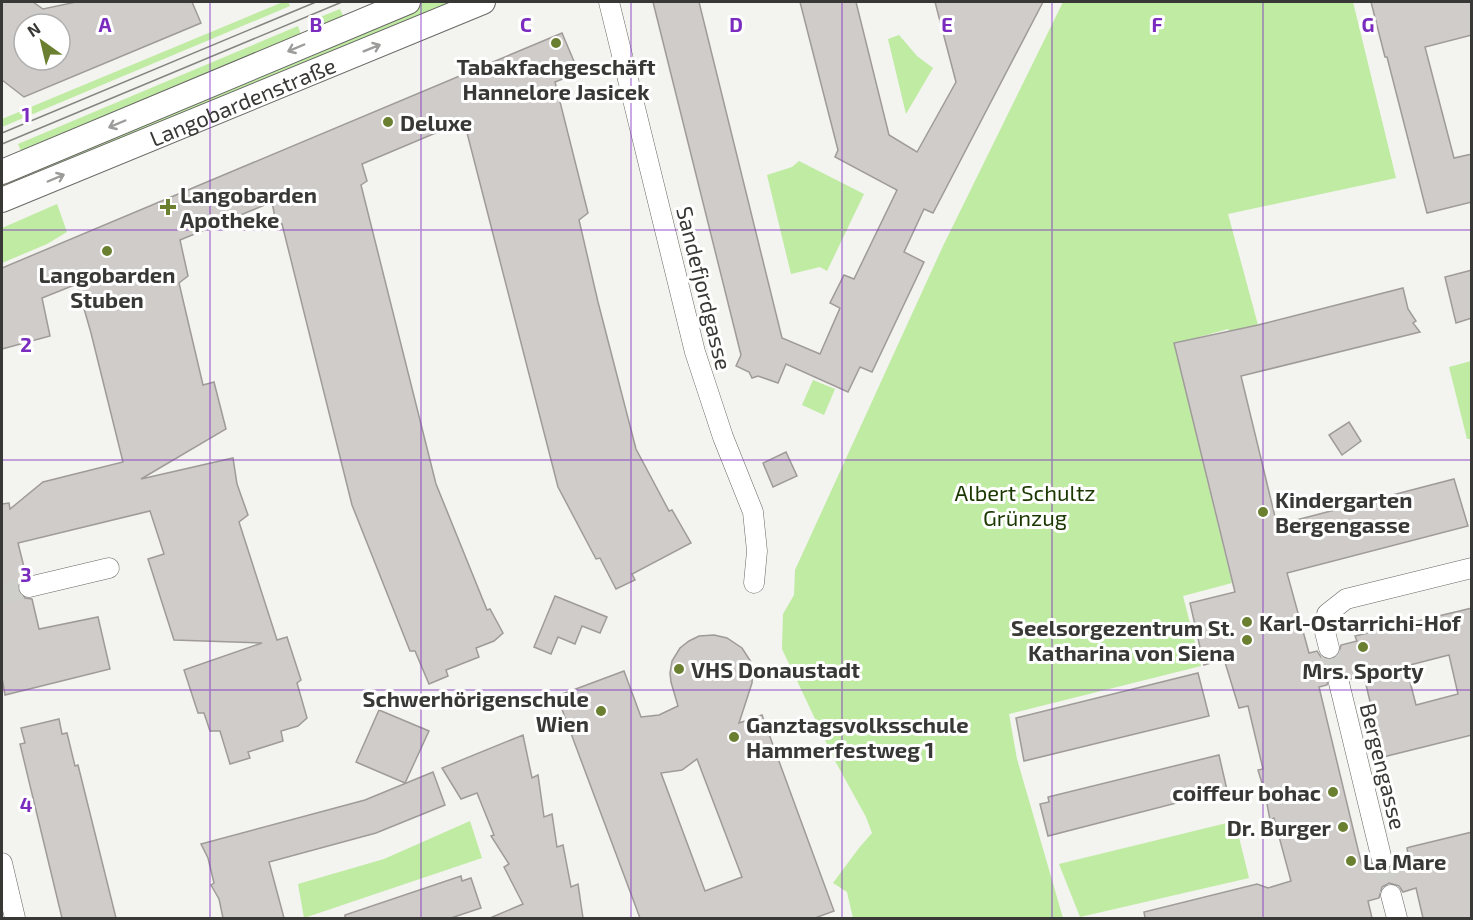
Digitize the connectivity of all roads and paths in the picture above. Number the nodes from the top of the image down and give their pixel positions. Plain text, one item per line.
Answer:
1 (408, 2) edge
2 (483, 2) edge
3 (609, 2) edge
4 (2, 172) edge
5 (2, 200) edge
6 (109, 568) dead end
7 (1472, 568) edge
8 (753, 583) dead end
9 (29, 587) tunnel mouth
10 (1329, 648) tunnel mouth
11 (1339, 683) tunnel mouth
12 (1382, 860) tunnel mouth
13 (2, 863) edge
14 (1391, 895) tunnel mouth
15 (15, 918) edge
16 (1397, 918) edge

1 -> 4 street, Langobardenstraße
5 -> 2 street, Langobardenstraße
3 - 8 street, Sandefjordgasse
6 - 9 street
7 - 10 street
11 - 12 street, Bergengasse
13 - 15 street
14 - 16 street

